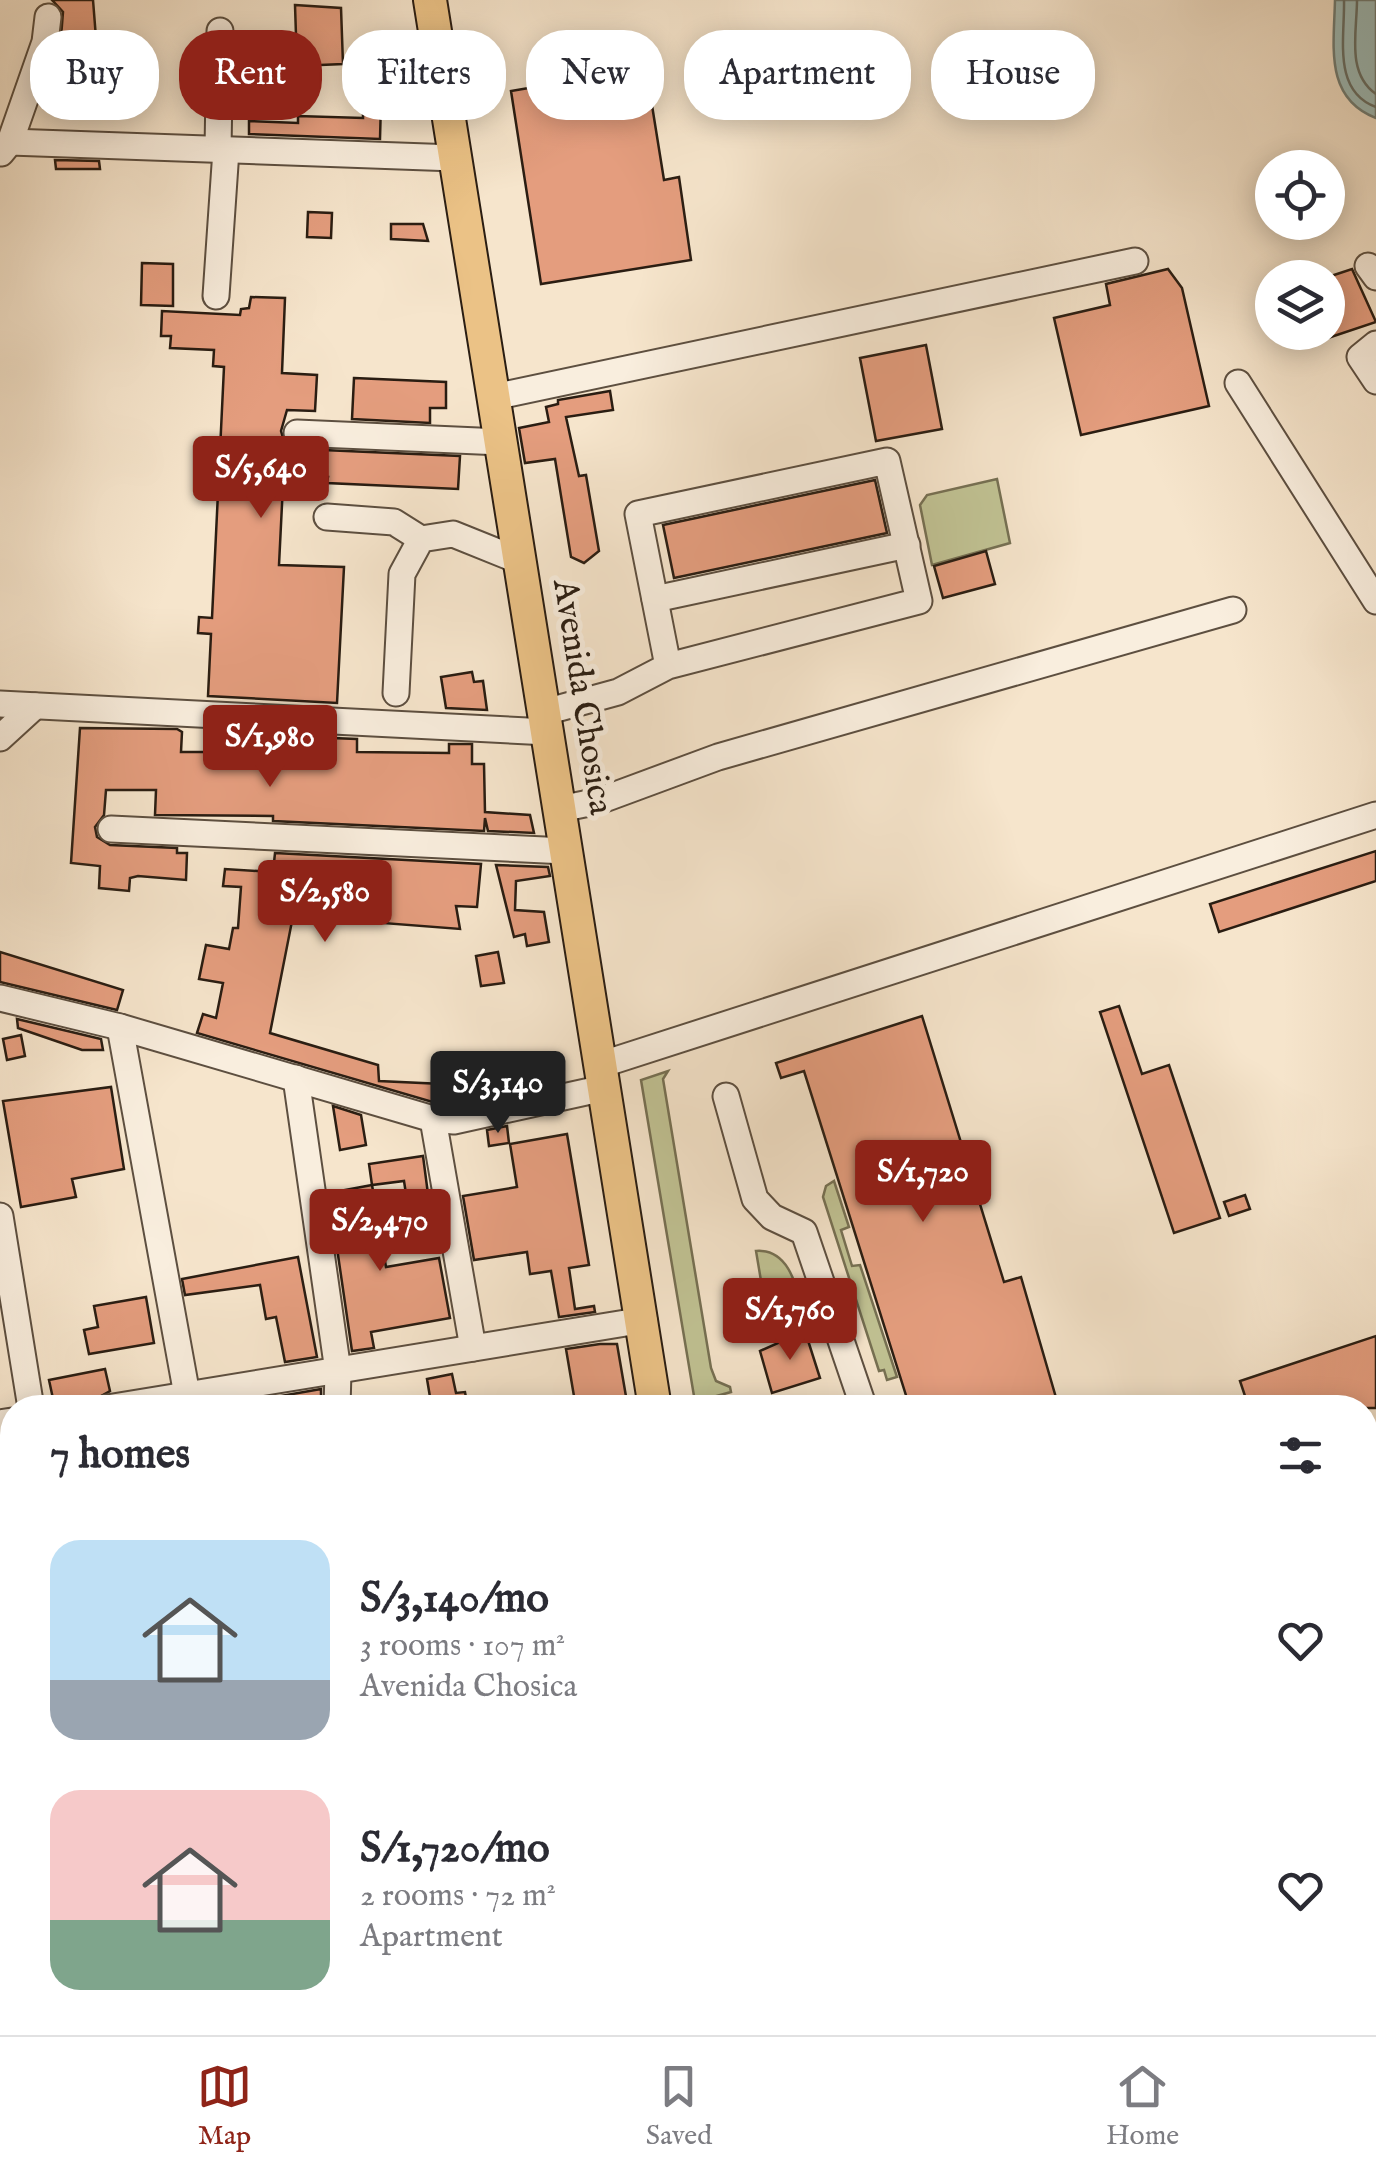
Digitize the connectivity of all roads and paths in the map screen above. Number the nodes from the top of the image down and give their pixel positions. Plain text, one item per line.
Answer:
1 (430, 0) edge
2 (48, 17) dead end
3 (221, 120) edge
4 (5, 148) edge
5 (222, 150) junction
6 (455, 158) junction
7 (1135, 260) dead end
8 (216, 296) dead end
9 (1376, 344) edge
10 (1376, 381) edge
11 (1238, 384) dead end
12 (494, 397) junction
13 (297, 433) dead end
14 (501, 442) junction
15 (326, 517) dead end
16 (421, 539) junction
17 (907, 545) junction
18 (520, 562) junction
19 (655, 599) junction
20 (1376, 601) edge
21 (1233, 610) dead end
22 (668, 666) junction
23 (396, 693) dead end
24 (0, 704) edge
25 (35, 706) junction
26 (546, 722) junction
27 (0, 738) edge
28 (560, 810) junction
29 (1376, 815) edge
30 (111, 829) dead end
31 (566, 851) junction
32 (0, 998) edge
33 (120, 1027) junction
34 (602, 1077) junction
35 (296, 1078) junction
36 (726, 1096) dead end
37 (434, 1119) junction
38 (0, 1216) edge
39 (644, 1320) junction
40 (473, 1348) junction
41 (338, 1370) junction
42 (30, 1395) edge
43 (187, 1395) edge
44 (193, 1395) edge
45 (337, 1395) edge
46 (653, 1395) edge
47 (860, 1395) edge

1 - 6 main road, Avenida Chosica
2 - 4 street
3 - 5 street
4 - 5 street
5 - 6 street
5 - 8 street
6 - 12 main road, Avenida Chosica
7 - 12 street
9 - 10 street
11 - 20 street
12 - 14 main road, Avenida Chosica
13 - 14 street
14 - 18 main road, Avenida Chosica
15 - 16 street
16 - 18 street
16 - 23 street
17 - 19 street
17 - 19 street
17 - 22 street
18 - 26 main road, Avenida Chosica
19 - 22 street
21 - 28 street
22 - 26 street
24 - 25 street
25 - 26 street
25 - 27 street
26 - 28 main road, Avenida Chosica
28 - 31 main road, Avenida Chosica
29 - 34 street
30 - 31 street
31 - 34 main road, Avenida Chosica
32 - 33 street
33 - 35 street
33 - 43 street
34 - 37 street
34 - 39 main road, Avenida Chosica
35 - 37 street
35 - 41 street
36 - 47 street
37 - 40 street
38 - 42 street
39 - 40 street
39 - 46 main road, Avenida Chosica
40 - 41 street
41 - 44 street
41 - 45 street

